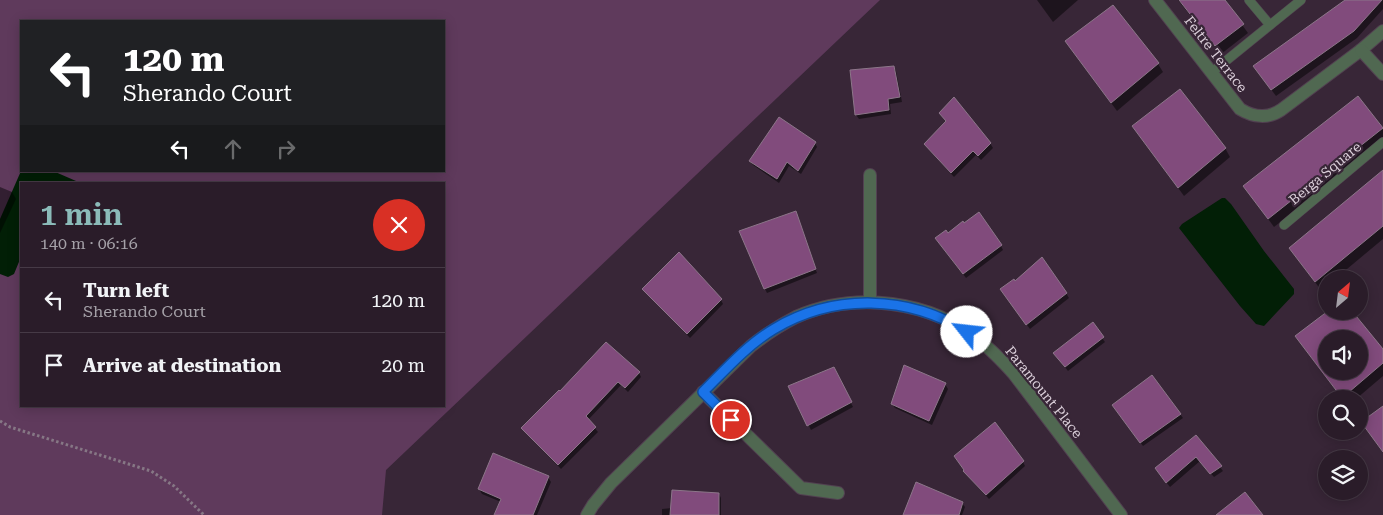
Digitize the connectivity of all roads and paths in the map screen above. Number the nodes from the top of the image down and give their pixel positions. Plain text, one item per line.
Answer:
1 (1155, 0) edge
2 (1249, 0) edge
3 (1300, 0) edge
4 (1270, 25) junction
5 (1383, 31) edge
6 (1362, 50) junction
7 (1211, 73) junction
8 (1383, 74) edge
9 (1383, 142) edge
10 (870, 175) dead end
11 (1284, 225) dead end
12 (870, 302) junction
13 (703, 392) junction
14 (0, 421) edge
15 (838, 493) dead end
16 (204, 515) edge
17 (587, 515) edge
18 (1121, 515) edge

1 - 7 street, Feltre Terrace
2 - 4 lane
3 - 4 lane
4 - 7 lane
5 - 6 street, Feltre Terrace
6 - 7 street, Feltre Terrace
6 - 8 street
9 - 11 lane, Berga Square
10 - 12 street
12 - 13 street, Paramount Place
12 - 18 street, Paramount Place
13 - 15 street
13 - 17 street, Paramount Place
14 - 16 path

